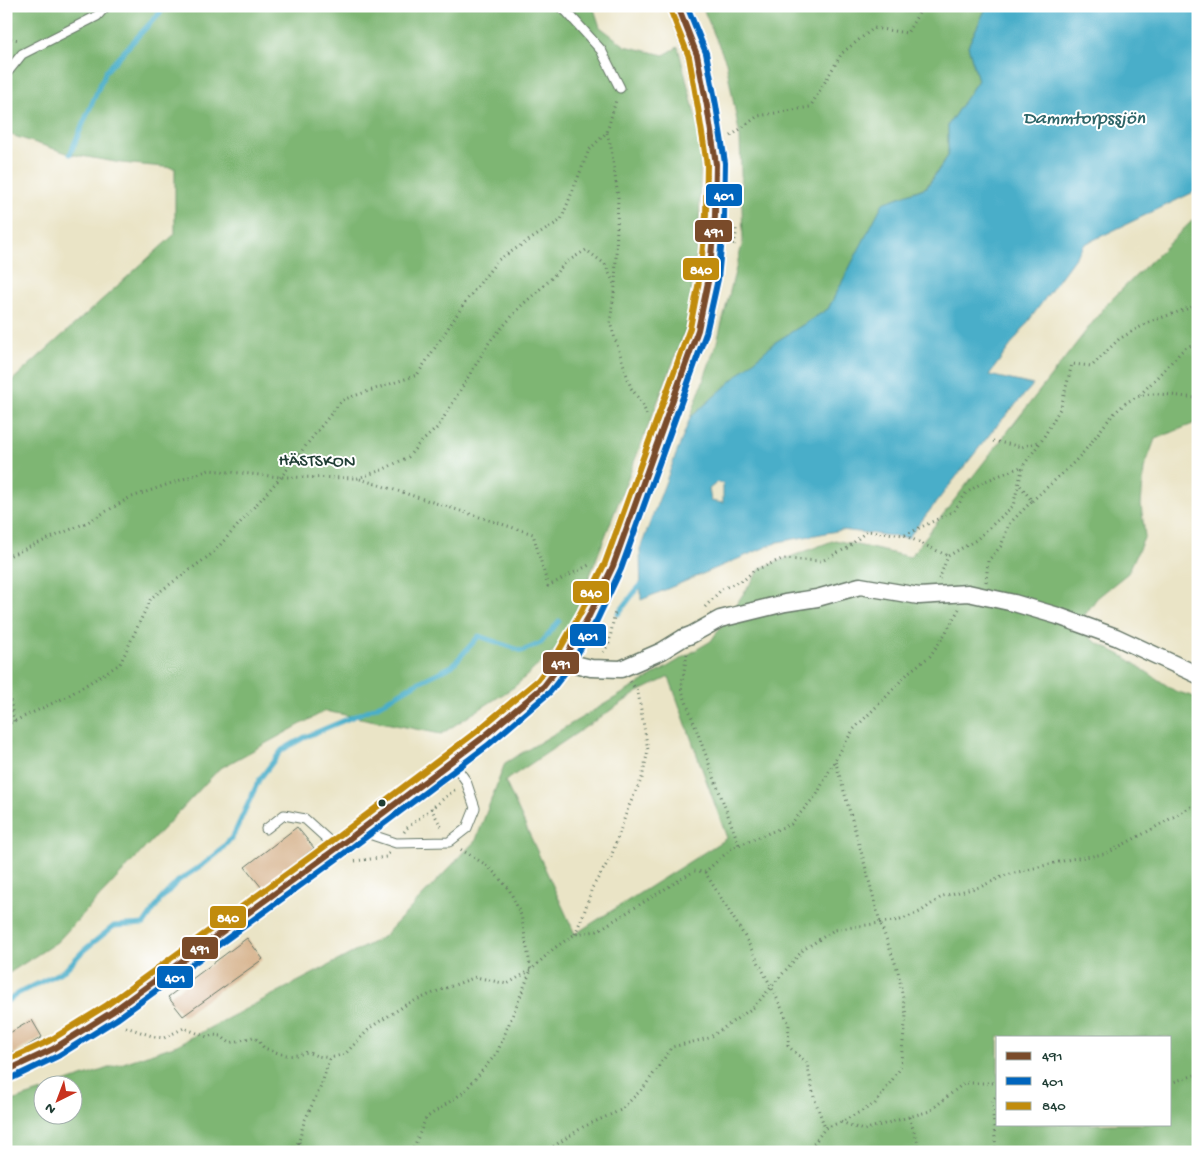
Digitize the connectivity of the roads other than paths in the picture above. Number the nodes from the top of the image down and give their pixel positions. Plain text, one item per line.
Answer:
1 (106, 6) edge
2 (559, 6) edge
3 (678, 6) edge
4 (6, 74) edge
5 (620, 88) road end
6 (563, 661) junction
7 (1198, 675) edge
8 (452, 761) junction
9 (266, 829) dead end
10 (360, 831) junction
11 (337, 848) junction
12 (6, 1071) edge

1 - 4 lane
2 - 5 lane
3 - 6 main road
6 - 7 street
6 - 8 main road
8 - 10 main road
8 - 10 lane
9 - 11 lane
10 - 11 main road
11 - 12 main road

